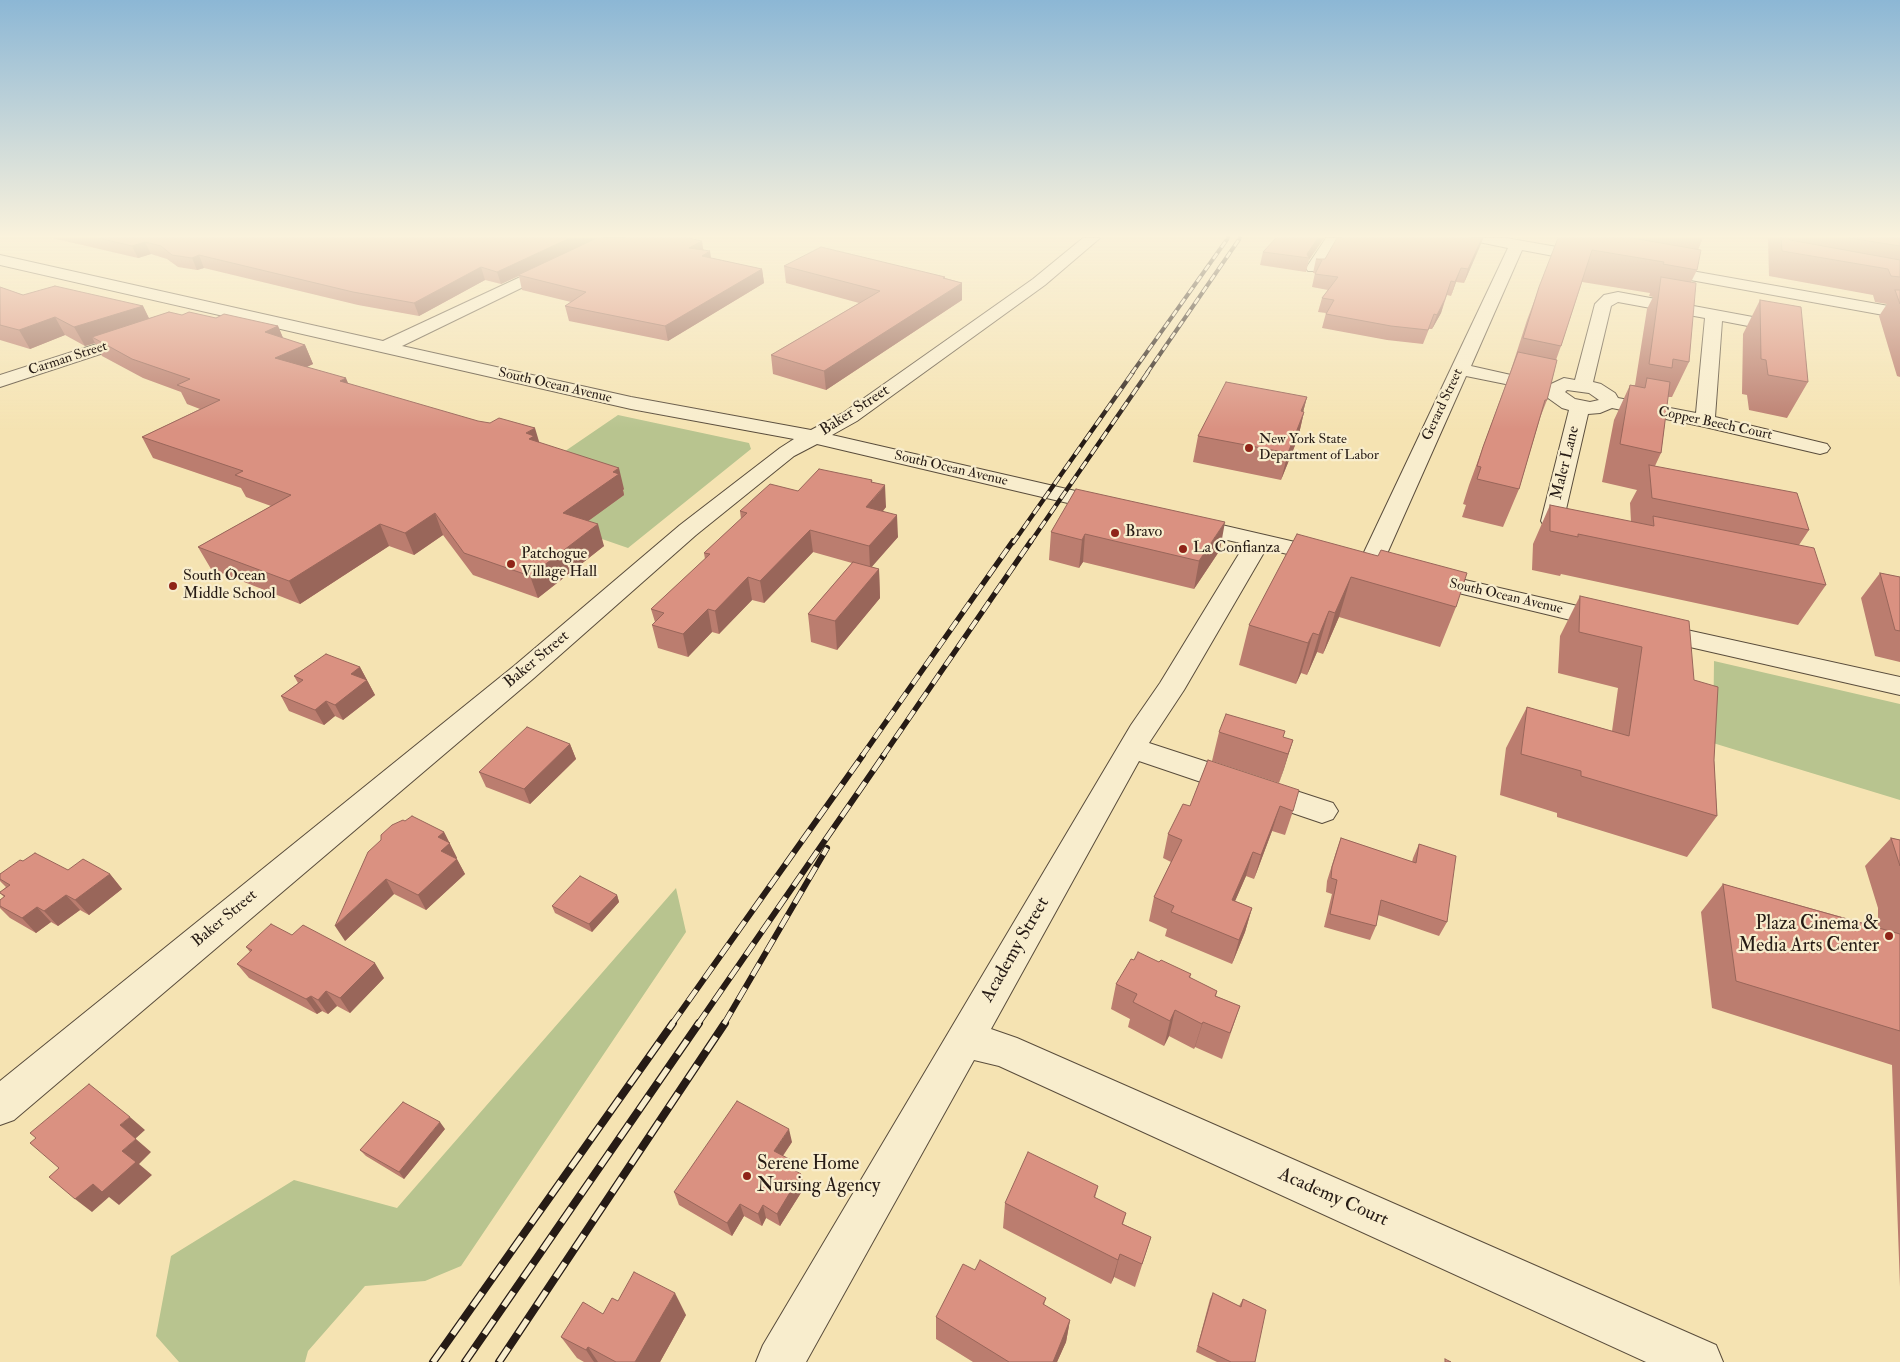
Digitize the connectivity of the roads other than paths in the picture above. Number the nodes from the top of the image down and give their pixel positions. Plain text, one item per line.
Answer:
1 (187, 302) edge
2 (482, 302) edge
3 (1012, 302) edge
4 (1495, 302) edge
5 (1606, 302) edge
6 (1638, 302) edge
7 (1786, 302) edge
8 (1835, 302) edge
9 (221, 309) junction
10 (1900, 313) edge
11 (1714, 315) junction
12 (190, 320) edge
13 (153, 331) edge
14 (385, 347) junction
15 (1460, 369) junction
16 (0, 381) edge
17 (1581, 396) junction
18 (1705, 420) junction
19 (814, 437) junction
20 (1820, 448) dead end
21 (1128, 510) edge
22 (1166, 519) edge
23 (1593, 537) edge
24 (1259, 542) junction
25 (1370, 565) junction
26 (1900, 686) edge
27 (1132, 748) junction
28 (1322, 811) dead end
29 (965, 1040) junction
30 (0, 1106) edge
31 (780, 1362) edge
32 (1699, 1362) edge

1 - 9 street, South Ocean Avenue
2 - 14 street
3 - 19 street, Baker Street
4 - 15 street, Gerard Street
5 - 17 street
6 - 11 street
7 - 11 street
8 - 10 street
9 - 12 street
9 - 14 street, South Ocean Avenue
11 - 18 street
13 - 16 street, Carman Street
14 - 19 street, South Ocean Avenue
15 - 17 street
15 - 25 street, Gerard Street
17 - 18 street, Copper Beech Court
17 - 23 street, Maler Lane
18 - 20 street, Copper Beech Court
19 - 21 street, South Ocean Avenue
19 - 30 street, Baker Street
22 - 24 street, South Ocean Avenue
24 - 25 street, South Ocean Avenue
24 - 27 street, Academy Street
25 - 26 street, South Ocean Avenue
27 - 28 street
27 - 29 street, Academy Street
29 - 31 street, Academy Street
29 - 32 street, Academy Court

